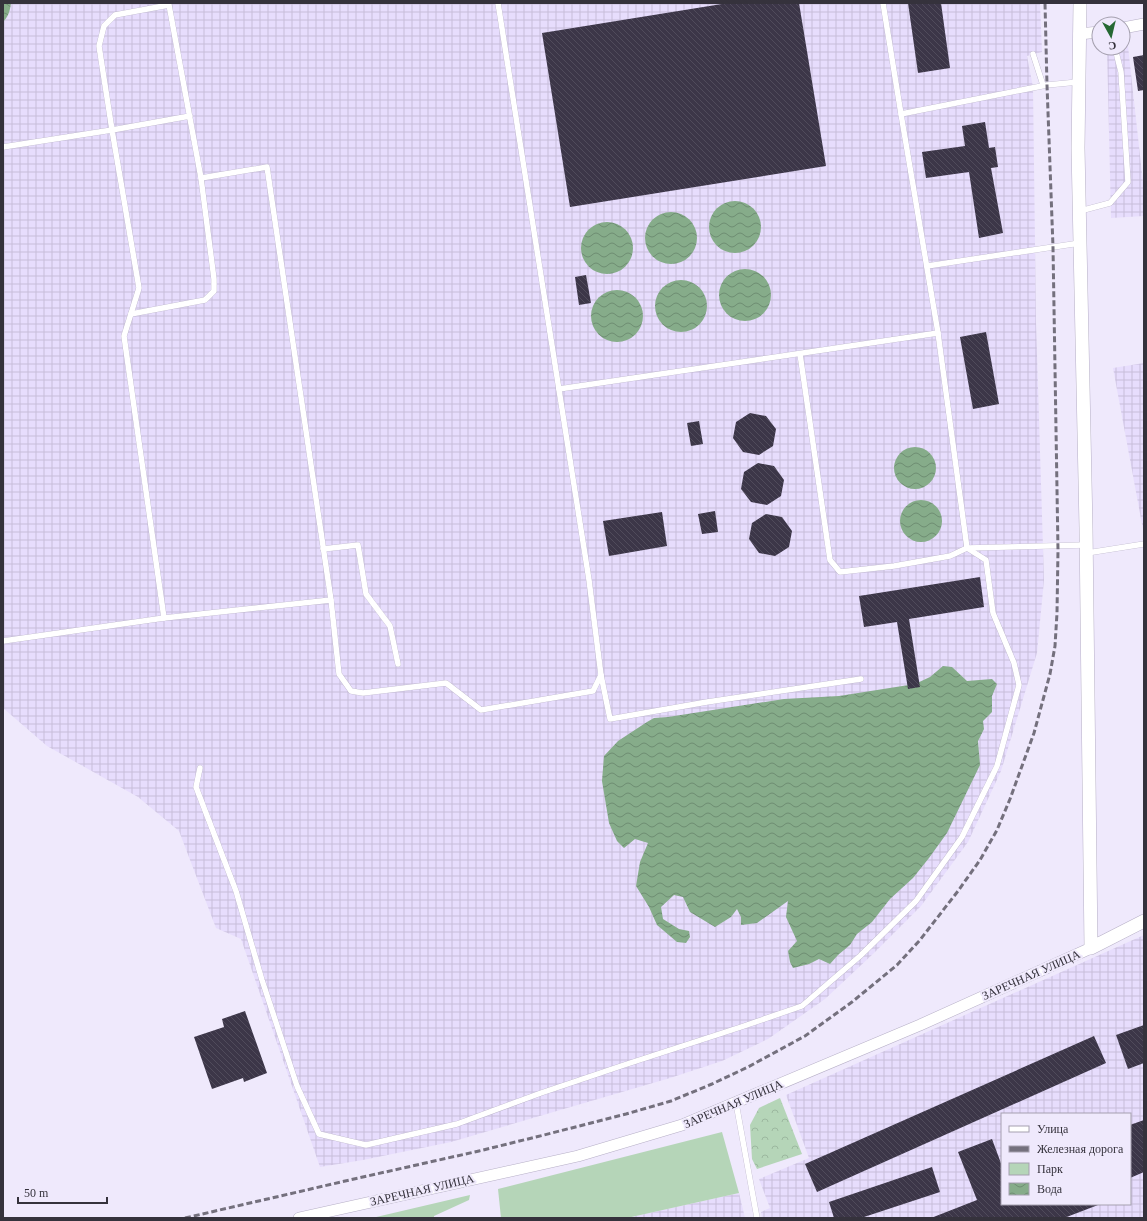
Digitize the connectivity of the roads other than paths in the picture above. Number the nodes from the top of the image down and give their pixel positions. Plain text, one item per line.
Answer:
1 (498, 3) edge
2 (883, 3) edge
3 (1080, 3) edge
4 (1144, 24) edge
5 (1131, 26) edge
6 (1091, 33) edge
7 (1080, 34) junction
8 (1033, 54) dead end
9 (1117, 56) edge
10 (1079, 82) junction
11 (1043, 86) junction
12 (900, 114) junction
13 (190, 116) junction
14 (112, 130) junction
15 (3, 147) edge
16 (201, 178) junction
17 (1079, 211) junction
18 (1080, 243) junction
19 (927, 266) junction
20 (131, 314) junction
21 (938, 333) junction
22 (800, 354) junction
23 (559, 389) junction
24 (1144, 544) edge
25 (967, 548) junction
26 (323, 549) junction
27 (1086, 549) junction
28 (331, 600) junction
29 (164, 618) junction
30 (3, 641) edge
31 (398, 664) dead end
32 (601, 675) junction
33 (861, 679) dead end
34 (200, 768) dead end
35 (1144, 921) edge
36 (1091, 948) junction
37 (736, 1103) junction
38 (299, 1218) edge
39 (757, 1218) edge

1 - 23 lane
2 - 12 lane
3 - 7 street
4 - 5 street
6 - 7 street
7 - 10 street
8 - 11 lane
9 - 17 lane
10 - 11 lane
10 - 17 street
11 - 12 lane
12 - 19 lane
13 - 14 lane
13 - 14 lane
13 - 16 lane
14 - 15 lane
14 - 20 lane
16 - 20 lane
16 - 26 lane
17 - 18 street
18 - 19 lane
18 - 27 street
19 - 21 lane
20 - 29 lane
21 - 22 lane
21 - 25 lane
22 - 23 lane
22 - 25 lane
23 - 32 lane
24 - 27 lane
25 - 27 lane
25 - 34 lane
26 - 28 lane
26 - 31 lane
27 - 36 street
28 - 29 lane
28 - 32 lane
29 - 30 lane
32 - 33 lane
35 - 36 street, ЗАРЕЧНАЯ УЛИЦА
36 - 37 street, ЗАРЕЧНАЯ УЛИЦА
37 - 38 street, ЗАРЕЧНАЯ УЛИЦА
37 - 39 lane

